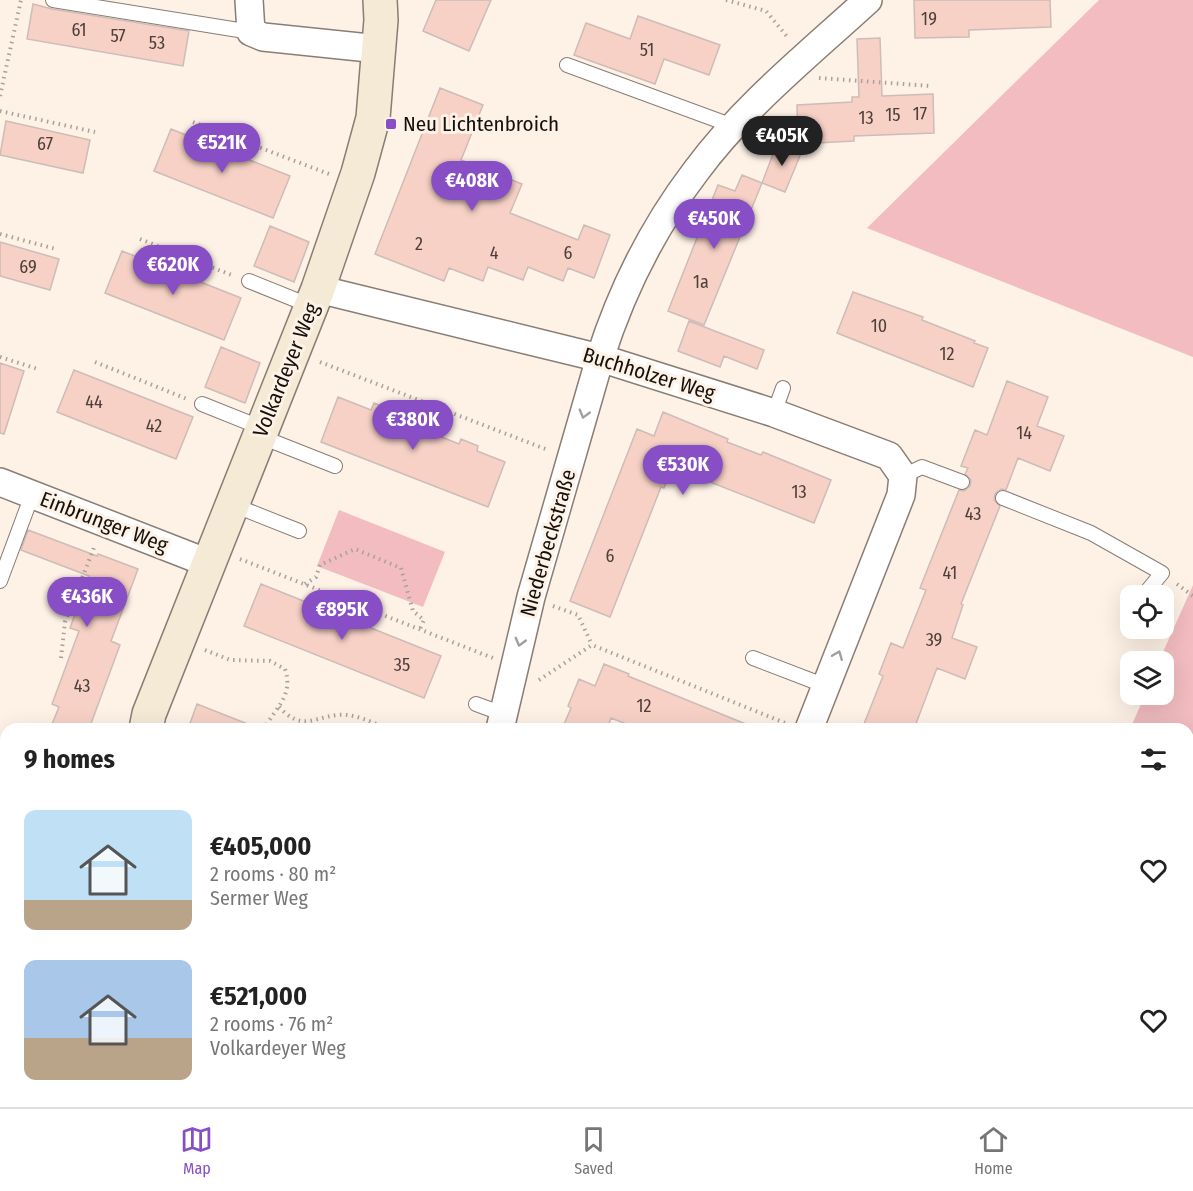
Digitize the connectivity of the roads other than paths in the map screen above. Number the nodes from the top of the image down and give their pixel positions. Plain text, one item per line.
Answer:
1 (53, 0) edge
2 (249, 0) edge
3 (380, 0) edge
4 (868, 0) edge
5 (251, 32) junction
6 (379, 49) junction
7 (567, 65) dead end
8 (733, 126) junction
9 (249, 281) road end
10 (315, 297) junction
11 (600, 358) junction
12 (202, 404) road end
13 (261, 432) junction
14 (335, 466) dead end
15 (903, 476) junction
16 (0, 482) edge
17 (962, 482) dead end
18 (32, 495) junction
19 (1003, 498) dead end
20 (231, 504) junction
21 (299, 531) dead end
22 (211, 556) junction
23 (0, 581) edge
24 (1152, 585) edge
25 (753, 658) dead end
26 (826, 686) junction
27 (476, 704) dead end
28 (502, 715) edge
29 (147, 723) edge
30 (801, 723) edge

1 - 5 lane
2 - 5 street
3 - 6 street, Volkardeyer Weg
4 - 8 street, Niederbeckstraße
5 - 6 street
6 - 10 street, Volkardeyer Weg
7 - 8 lane
8 - 11 street, Niederbeckstraße
9 - 10 lane
10 - 11 street, Buchholzer Weg
10 - 13 street, Volkardeyer Weg
11 - 15 street, Buchholzer Weg
11 -> 28 street, Niederbeckstraße
12 - 13 lane
13 - 14 lane
13 - 20 street, Volkardeyer Weg
15 - 17 lane
26 -> 15 street
16 - 18 street, Einbrunger Weg
18 - 22 street, Einbrunger Weg
18 - 23 lane
19 - 24 lane
20 - 21 lane
20 - 22 street, Volkardeyer Weg
22 - 29 street, Volkardeyer Weg
25 - 26 lane
26 - 30 street
27 - 28 lane

